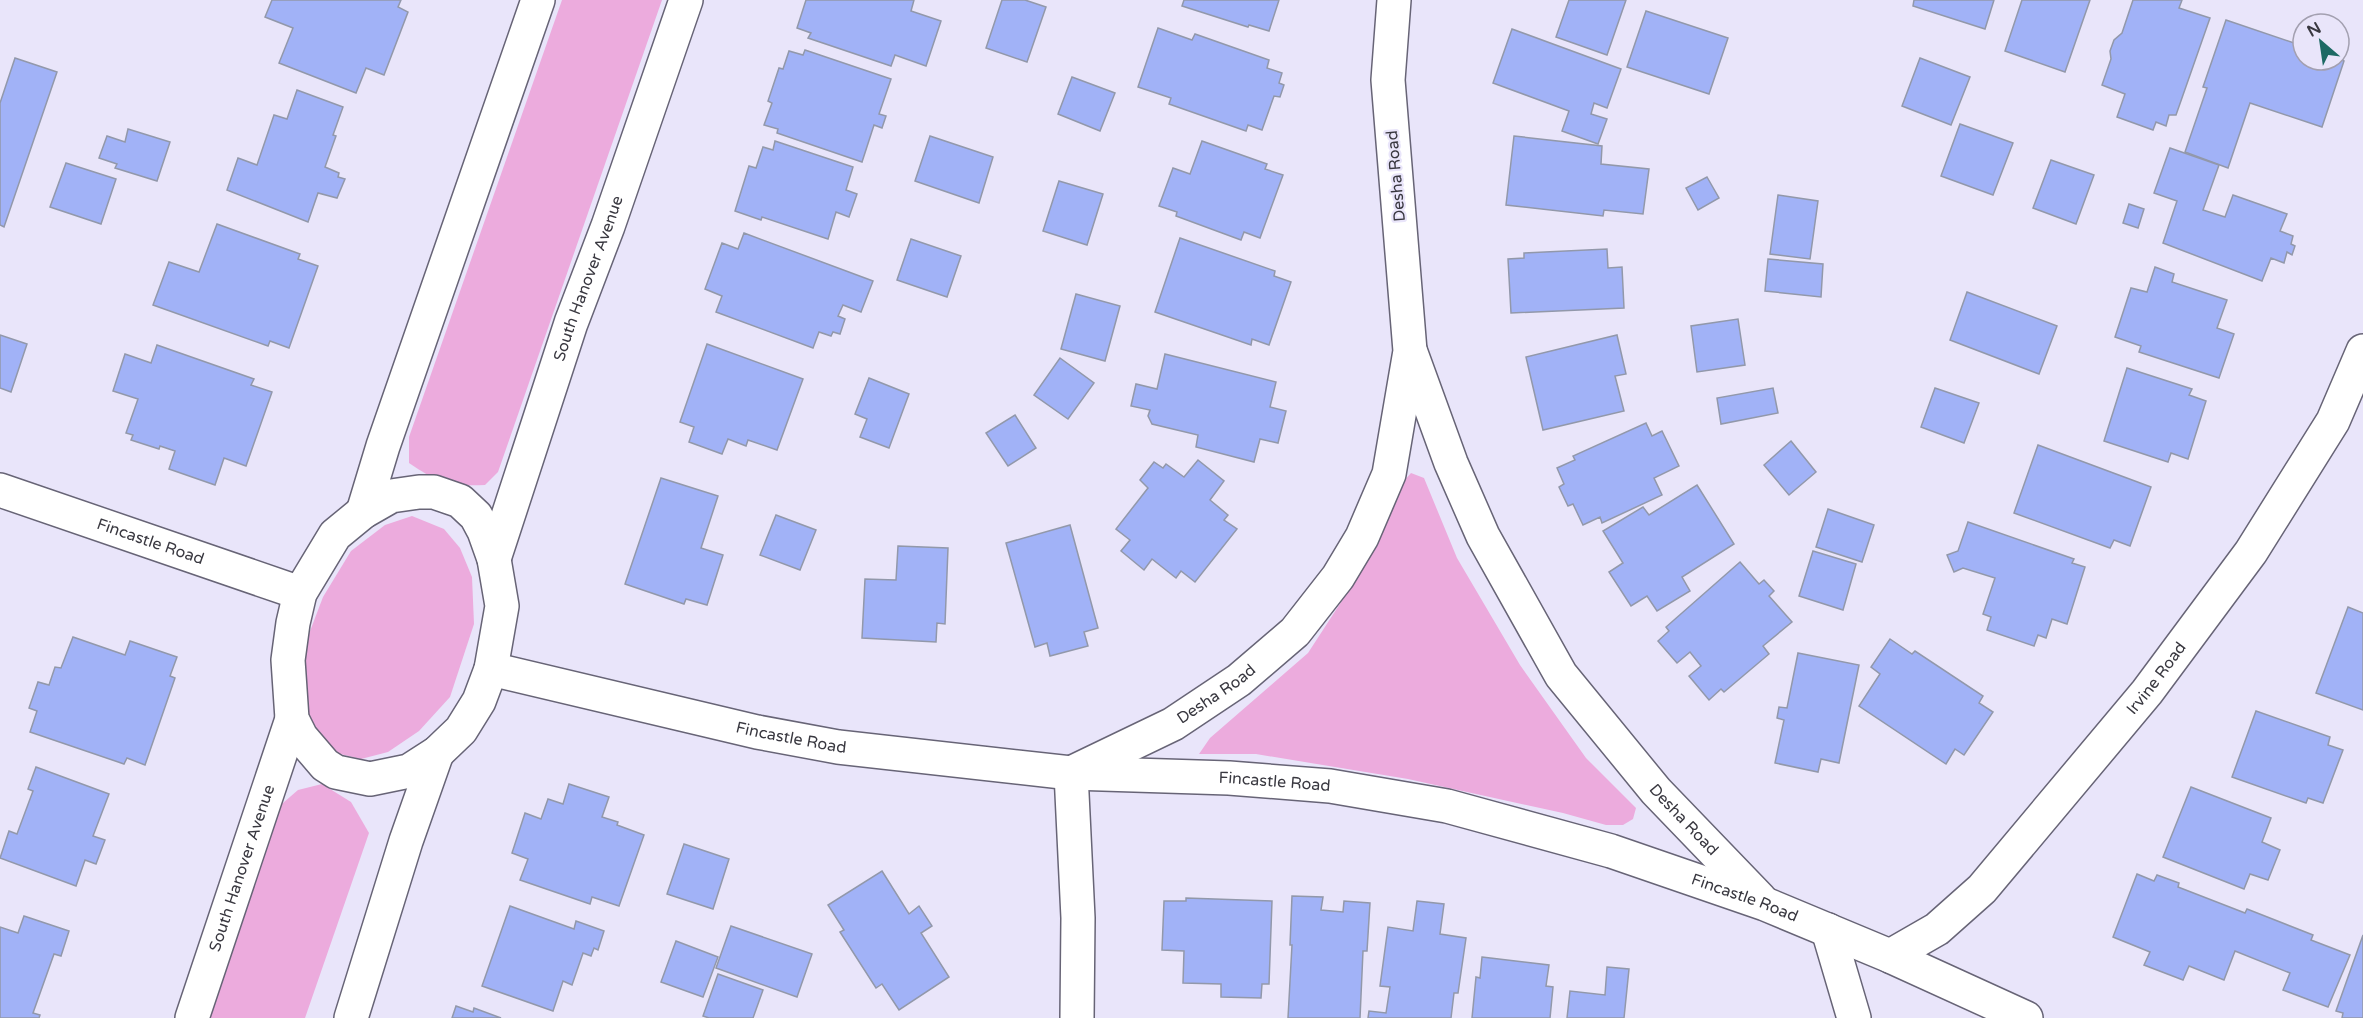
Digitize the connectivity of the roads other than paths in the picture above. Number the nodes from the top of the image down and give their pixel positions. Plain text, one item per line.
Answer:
1 (538, 0) edge
2 (686, 0) edge
3 (1394, 0) edge
4 (1410, 351) junction
5 (2363, 351) edge
6 (0, 490) edge
7 (363, 512) junction
8 (494, 559) junction
9 (300, 593) junction
10 (491, 669) junction
11 (292, 719) junction
12 (437, 753) junction
13 (1071, 773) junction
14 (1765, 904) junction
15 (1828, 930) junction
16 (1890, 956) junction
17 (192, 1018) edge
18 (351, 1018) edge
19 (1077, 1018) edge
20 (1854, 1018) edge
21 (2026, 1018) edge

1 - 7 street
2 - 8 street, South Hanover Avenue
3 - 4 street, Desha Road
4 - 13 street, Desha Road
4 - 14 street, Desha Road
5 - 16 street, Irvine Road
6 - 9 street, Fincastle Road
7 - 8 street, South Hanover Avenue
7 - 9 street, South Hanover Avenue
8 - 10 street, South Hanover Avenue
9 - 11 street, South Hanover Avenue
10 - 12 street, South Hanover Avenue
10 - 13 street, Fincastle Road
11 - 12 street, South Hanover Avenue
11 - 17 street, South Hanover Avenue
12 - 18 street, South Hanover Avenue
13 - 14 street, Fincastle Road
13 - 19 street
14 - 15 street, Fincastle Road
15 - 16 street, Fincastle Road
15 - 20 street
16 - 21 street, Fincastle Road

